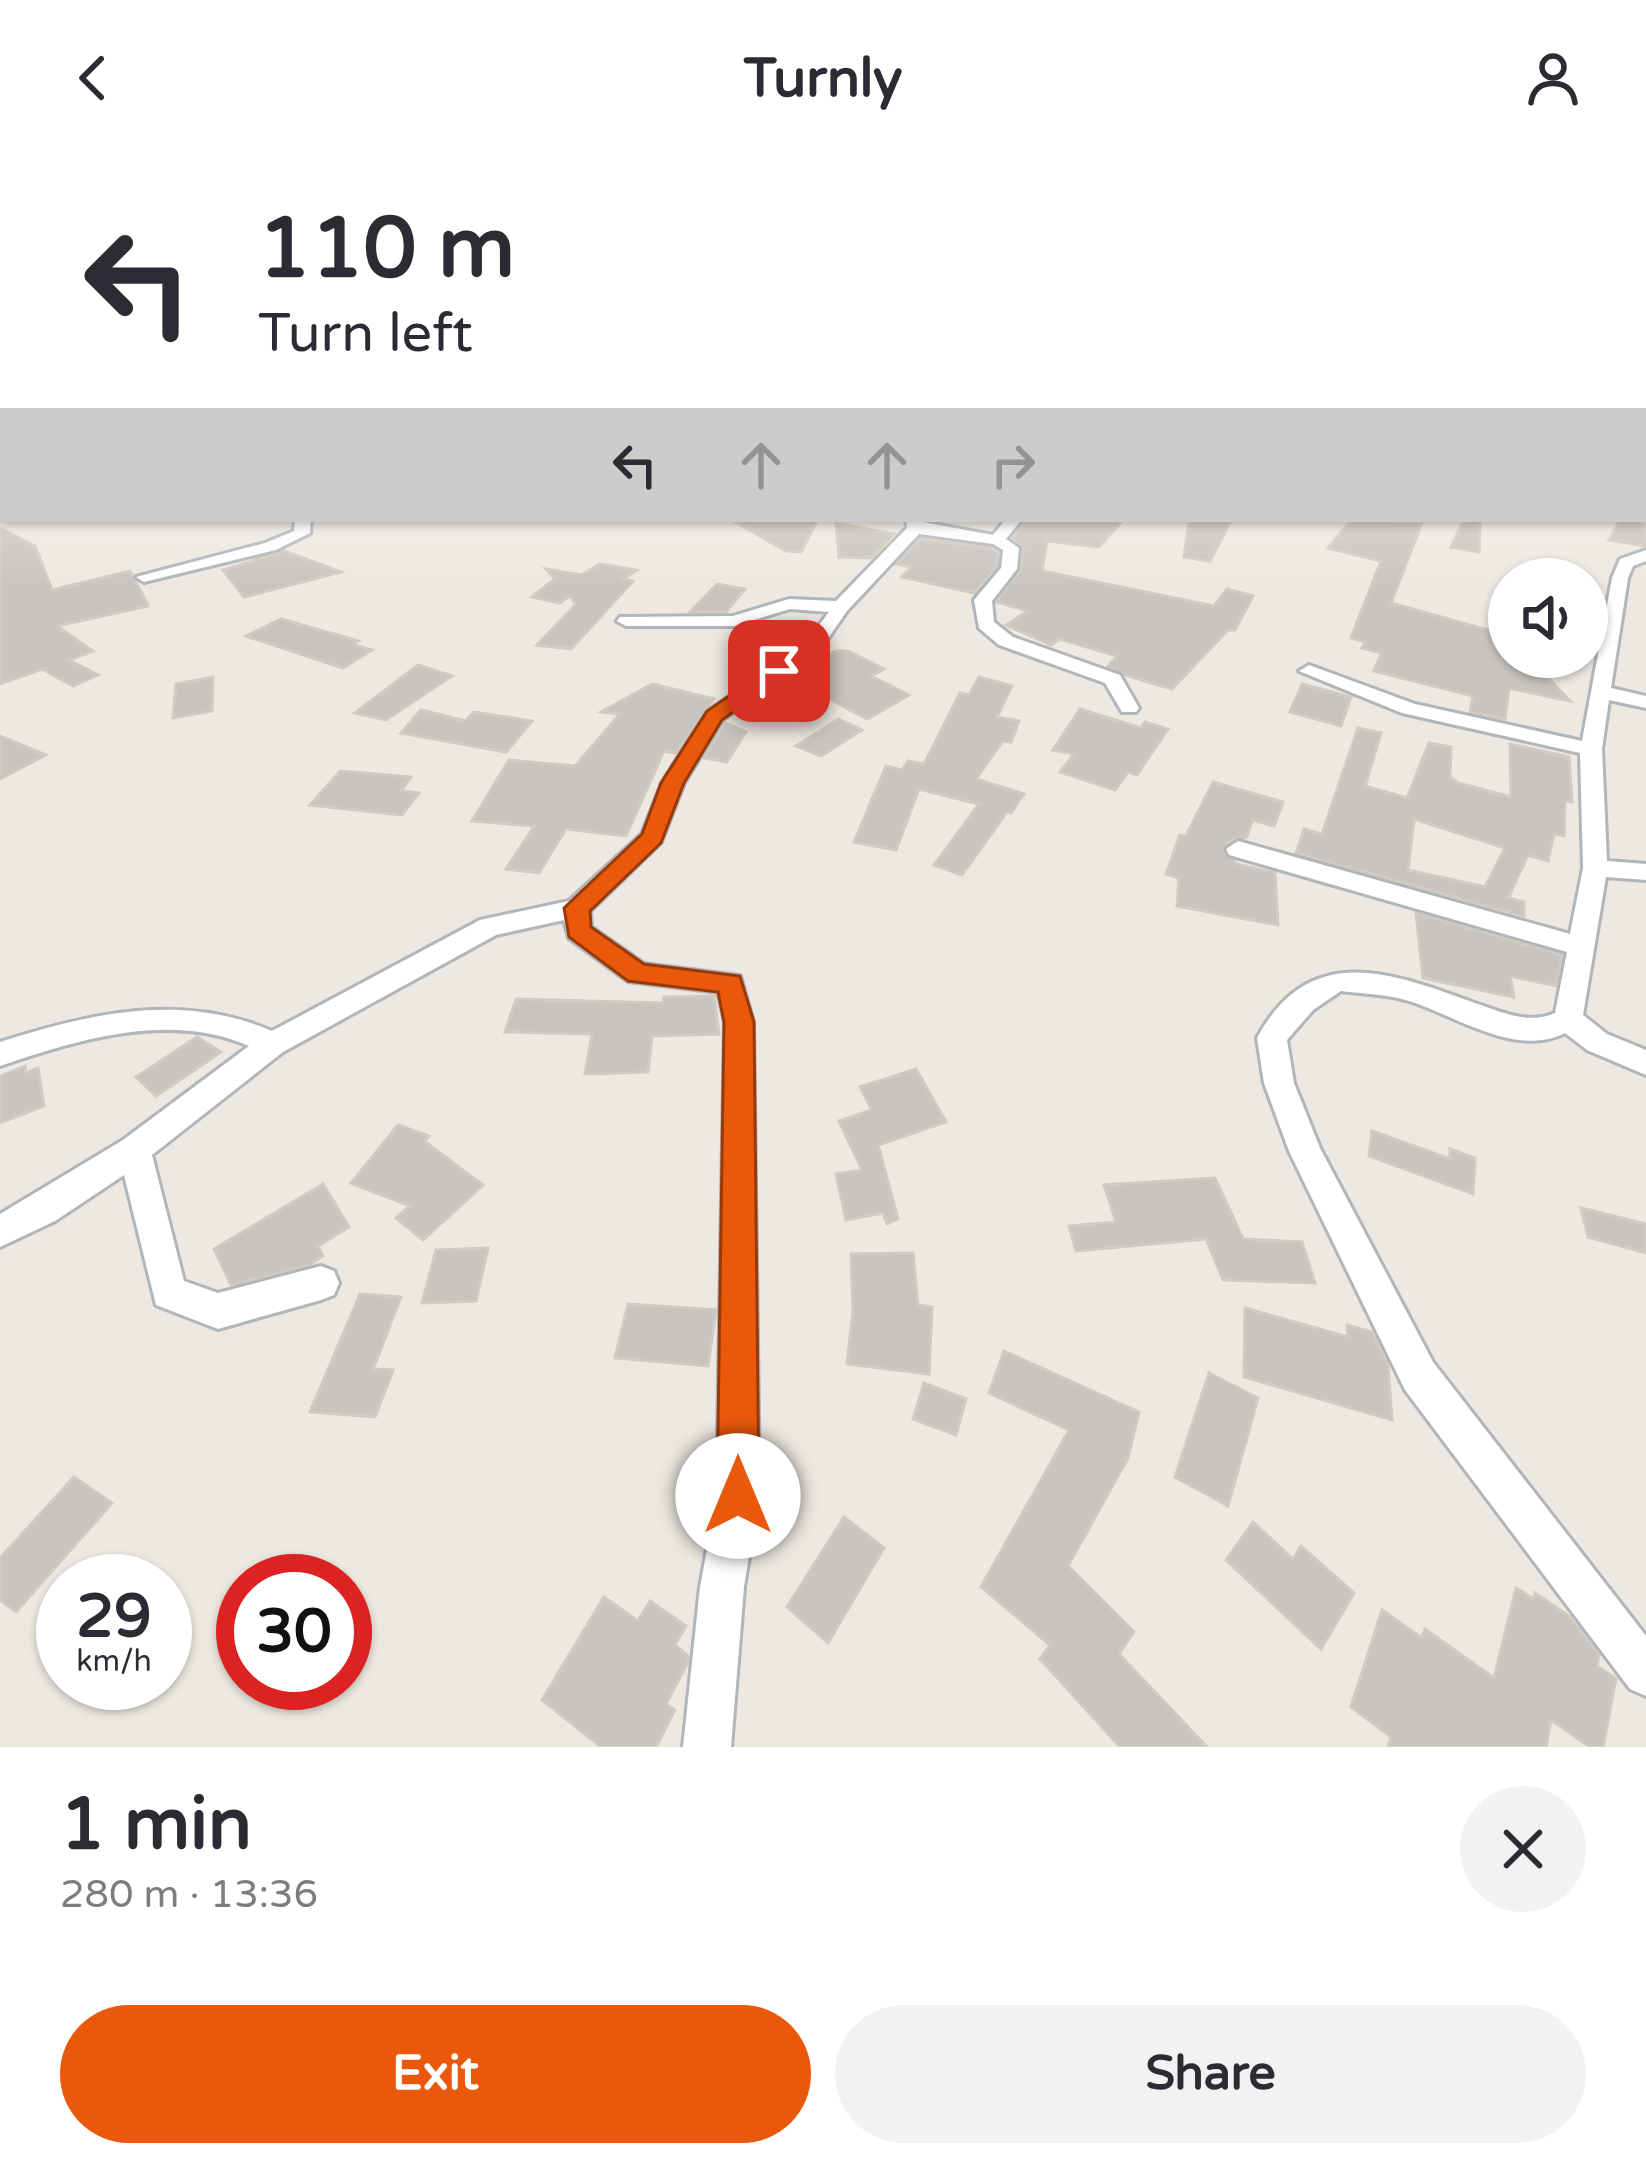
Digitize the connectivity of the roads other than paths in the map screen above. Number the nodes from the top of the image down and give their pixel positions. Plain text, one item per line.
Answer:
1 (303, 522) edge
2 (1012, 522) edge
3 (915, 524) edge
4 (997, 540) junction
5 (1646, 555) edge
6 (144, 577) dead end
7 (841, 608) junction
8 (626, 622) dead end
9 (1309, 671) dead end
10 (1598, 691) junction
11 (1646, 702) edge
12 (1129, 708) dead end
13 (1591, 749) junction
14 (1238, 849) dead end
15 (1595, 868) junction
16 (1646, 872) edge
17 (577, 908) junction
18 (1580, 946) junction
19 (1568, 1019) junction
20 (273, 1045) junction
21 (0, 1054) edge
22 (1646, 1063) edge
23 (134, 1150) junction
24 (0, 1231) edge
25 (321, 1282) dead end
26 (1646, 1673) edge
27 (706, 1747) edge

1 - 6 street
2 - 4 street
3 - 4 street
3 - 7 street
4 - 12 street
5 - 10 street
7 - 8 street
7 - 17 street
9 - 13 street
10 - 11 street
10 - 13 street
13 - 15 street
14 - 18 street
15 - 16 street
15 - 18 street
17 - 20 street
17 - 27 street
18 - 19 street
19 - 22 street
19 - 26 street
20 - 21 street
20 - 23 street
23 - 24 street
23 - 25 street

